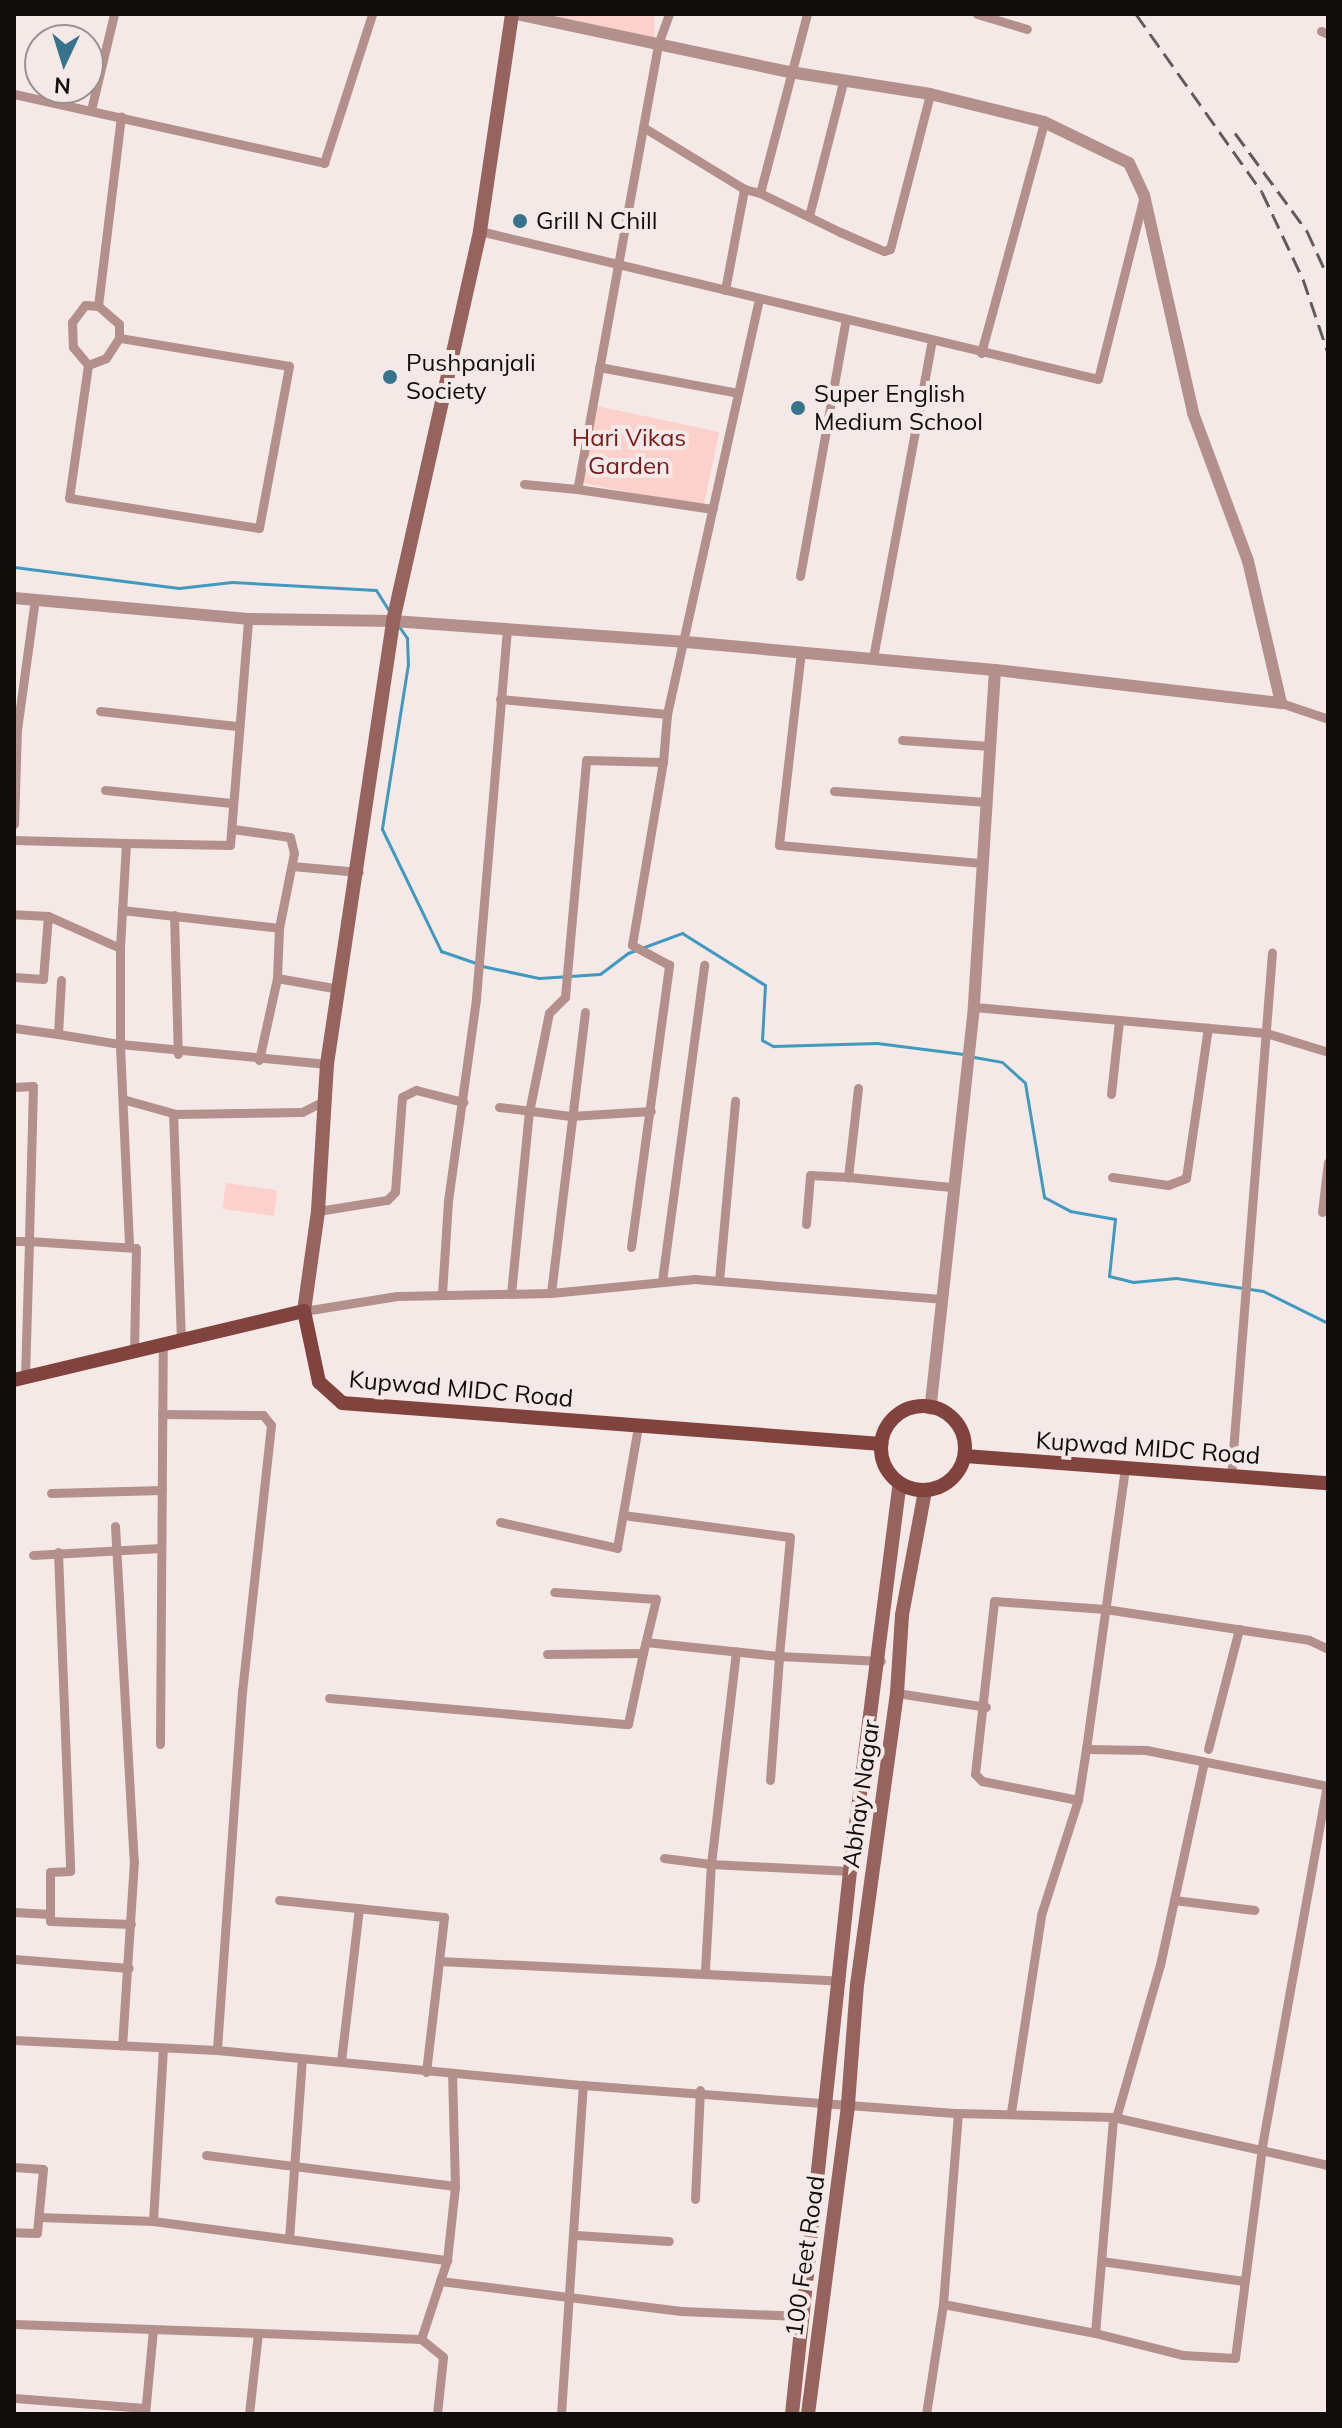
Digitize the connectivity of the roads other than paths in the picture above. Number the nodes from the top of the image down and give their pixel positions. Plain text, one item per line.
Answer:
1 (114, 14) edge
2 (372, 14) edge
3 (514, 14) edge
4 (669, 14) edge
5 (807, 14) edge
6 (977, 14) edge
7 (1027, 29) dead end
8 (658, 45) junction
9 (790, 72) junction
10 (843, 83) junction
11 (14, 94) edge
12 (930, 94) junction
13 (91, 110) junction
14 (121, 116) junction
15 (1044, 122) junction
16 (643, 127) junction
17 (744, 189) junction
18 (760, 193) junction
19 (1144, 195) junction
20 (809, 216) junction
21 (480, 231) junction
22 (619, 264) junction
23 (725, 290) junction
24 (759, 299) junction
25 (98, 306) junction
26 (846, 319) junction
27 (119, 338) junction
28 (932, 341) junction
29 (981, 353) junction
30 (88, 365) junction
31 (599, 367) junction
32 (738, 393) junction
33 (524, 484) dead end
34 (577, 489) junction
35 (713, 509) junction
36 (800, 576) dead end
37 (14, 598) edge
38 (35, 599) junction
39 (248, 619) junction
40 (393, 621) junction
41 (507, 629) junction
42 (686, 642) junction
43 (801, 651) junction
44 (873, 658) junction
45 (995, 670) junction
46 (500, 699) junction
47 (1281, 703) junction
48 (100, 711) dead end
49 (667, 714) junction
50 (1328, 719) edge
51 (236, 726) junction
52 (902, 740) dead end
53 (990, 746) junction
54 (663, 762) junction
55 (105, 790) dead end
56 (834, 791) dead end
57 (987, 802) junction
58 (231, 803) junction
59 (14, 824) edge
60 (233, 829) junction
61 (14, 840) edge
62 (126, 843) junction
63 (982, 863) junction
64 (292, 866) junction
65 (359, 872) junction
66 (122, 910) junction
67 (14, 914) edge
68 (174, 915) junction
69 (48, 916) junction
70 (279, 928) junction
71 (120, 948) junction
72 (1272, 953) dead end
73 (704, 965) dead end
74 (14, 977) edge
75 (277, 978) junction
76 (61, 980) dead end
77 (339, 989) junction
78 (974, 1007) junction
79 (585, 1012) dead end
80 (1119, 1020) junction
81 (14, 1028) edge
82 (1208, 1028) junction
83 (1266, 1033) junction
84 (58, 1034) junction
85 (120, 1044) junction
86 (1328, 1052) edge
87 (178, 1054) junction
88 (259, 1060) junction
89 (327, 1064) junction
90 (14, 1087) edge
91 (858, 1088) dead end
92 (1111, 1094) dead end
93 (126, 1100) junction
94 (324, 1101) junction
95 (735, 1101) dead end
96 (463, 1102) junction
97 (499, 1107) dead end
98 (651, 1111) junction
99 (529, 1112) junction
100 (178, 1114) junction
101 (570, 1116) junction
102 (1328, 1162) edge
103 (848, 1177) junction
104 (1112, 1177) dead end
105 (952, 1187) junction
106 (318, 1211) junction
107 (1322, 1212) dead end
108 (806, 1224) dead end
109 (14, 1241) edge
110 (29, 1241) junction
111 (129, 1244) junction
112 (631, 1247) dead end
113 (662, 1281) junction
114 (719, 1281) junction
115 (551, 1293) junction
116 (442, 1294) junction
117 (511, 1294) junction
118 (941, 1299) junction
119 (304, 1311) junction
120 (181, 1341) junction
121 (163, 1345) junction
122 (134, 1352) junction
123 (20, 1378) edge
124 (930, 1409) junction
125 (162, 1414) junction
126 (638, 1427) junction
127 (881, 1444) junction
128 (965, 1456) junction
129 (1125, 1469) junction
130 (1231, 1477) junction
131 (900, 1483) junction
132 (1328, 1483) edge
133 (162, 1490) junction
134 (925, 1491) junction
135 (51, 1493) dead end
136 (623, 1515) junction
137 (500, 1522) dead end
138 (115, 1526) dead end
139 (161, 1548) junction
140 (116, 1550) junction
141 (58, 1552) junction
142 (33, 1555) dead end
143 (554, 1592) dead end
144 (1105, 1609) junction
145 (1239, 1629) junction
146 (646, 1642) junction
147 (1328, 1649) edge
148 (736, 1651) junction
149 (643, 1653) junction
150 (547, 1654) dead end
151 (779, 1656) junction
152 (881, 1661) junction
153 (897, 1693) junction
154 (329, 1698) dead end
155 (986, 1707) junction
156 (160, 1744) dead end
157 (1086, 1749) junction
158 (1208, 1749) dead end
159 (1204, 1762) junction
160 (770, 1780) dead end
161 (1327, 1786) edge
162 (1078, 1800) junction
163 (664, 1858) dead end
164 (711, 1864) junction
165 (850, 1871) junction
166 (279, 1900) dead end
167 (1174, 1900) junction
168 (359, 1908) junction
169 (1254, 1910) dead end
170 (14, 1912) edge
171 (50, 1914) junction
172 (131, 1924) junction
173 (14, 1959) edge
174 (439, 1961) junction
175 (129, 1968) junction
176 (705, 1970) dead end
177 (841, 1981) junction
178 (14, 2040) edge
179 (122, 2046) junction
180 (163, 2050) junction
181 (217, 2050) junction
182 (302, 2059) junction
183 (341, 2061) junction
184 (426, 2072) junction
185 (452, 2074) junction
186 (583, 2085) junction
187 (700, 2090) junction
188 (825, 2102) junction
189 (848, 2104) junction
190 (1011, 2112) junction
191 (958, 2113) junction
192 (1114, 2118) junction
193 (1262, 2146) junction
194 (206, 2155) dead end
195 (1328, 2165) edge
196 (296, 2166) junction
197 (14, 2167) edge
198 (455, 2186) junction
199 (695, 2199) dead end
200 (39, 2217) junction
201 (153, 2221) junction
202 (14, 2232) edge
203 (576, 2235) junction
204 (289, 2239) junction
205 (669, 2241) dead end
206 (447, 2260) junction
207 (1101, 2261) junction
208 (440, 2281) junction
209 (1244, 2281) junction
210 (571, 2296) junction
211 (943, 2304) junction
212 (800, 2316) junction
213 (14, 2324) edge
214 (153, 2329) junction
215 (258, 2333) junction
216 (1095, 2333) junction
217 (421, 2339) junction
218 (14, 2398) edge
219 (145, 2411) edge
220 (249, 2414) edge
221 (437, 2414) edge
222 (561, 2414) edge
223 (792, 2414) edge
224 (808, 2414) edge
225 (926, 2414) edge

1 - 13 street
2 - 14 street
3 - 8 street
3 - 21 main road
4 - 8 street
5 - 9 street
6 - 7 street
8 - 9 street
8 - 16 street
9 - 10 street
9 - 18 street
10 - 12 street
10 - 20 street
11 - 13 street
12 - 15 street
12 - 20 street
13 - 14 street
14 - 25 street
15 - 19 street
15 - 29 street
16 - 17 street
16 - 22 street
17 - 18 street
17 - 23 street
18 - 20 street
19 - 29 street
19 - 47 street
21 - 22 street
21 - 40 main road
22 - 23 street
22 - 31 street
23 - 24 street
24 - 26 street
24 - 32 street
25 - 27 street
25 - 30 street
26 - 28 street
26 - 36 street
27 - 30 street
27 - 30 street
28 - 29 street
28 - 44 street
31 - 32 street
31 - 34 street
32 - 35 street
33 - 34 street
34 - 35 street
35 - 42 street
37 - 38 street
38 - 39 street
38 - 59 street
39 - 40 street
39 - 51 street
40 - 41 street
40 - 65 main road
41 - 42 street
41 - 46 street
42 - 43 street
42 - 49 street
43 - 44 street
43 - 63 street
44 - 45 street
45 - 47 street
45 - 53 street
46 - 49 street
46 - 96 street
47 - 50 street
48 - 51 street
49 - 54 street
51 - 58 street
52 - 53 street
53 - 57 street
54 - 98 street
54 - 99 street
55 - 58 street
56 - 57 street
57 - 63 street
58 - 60 street
60 - 62 street
60 - 64 street
61 - 62 street
62 - 66 street
63 - 78 street
64 - 65 street
64 - 70 street
65 - 77 main road
66 - 68 street
66 - 71 street
67 - 69 street
68 - 70 street
68 - 87 street
69 - 71 street
69 - 74 street
70 - 75 street
71 - 85 street
72 - 83 street
73 - 113 street
75 - 77 street
75 - 88 street
76 - 84 street
77 - 89 main road
78 - 80 street
78 - 105 street
79 - 101 street
80 - 82 street
80 - 92 street
81 - 84 street
82 - 83 street
82 - 104 street
83 - 86 street
83 - 130 street
84 - 85 street
85 - 87 street
85 - 93 street
87 - 88 street
88 - 89 street
89 - 94 main road
90 - 110 street
91 - 103 street
93 - 100 street
93 - 111 street
94 - 100 street
94 - 106 main road
95 - 114 street
96 - 106 street
96 - 116 street
97 - 99 street
98 - 101 street
98 - 112 street
99 - 101 street
99 - 117 street
100 - 120 street
101 - 115 street
102 - 107 street
103 - 105 street
103 - 108 street
105 - 118 street
106 - 119 main road
109 - 110 street
110 - 111 street
110 - 123 street
111 - 122 street
113 - 114 street
113 - 115 street
114 - 118 street
115 - 117 street
116 - 117 street
116 - 119 street
118 - 124 street
119 - 120 main road
119 - 126 main road, Kupwad MIDC Road
120 - 121 main road
121 - 122 main road
121 - 125 street
122 - 123 main road
124 - 127 main road
124 - 128 main road
125 - 133 street
125 - 181 street
126 - 127 main road, Kupwad MIDC Road
126 - 136 street
127 - 131 main road
128 - 129 main road, Kupwad MIDC Road
128 - 134 main road
129 - 130 main road, Kupwad MIDC Road
129 - 144 street
130 - 132 main road, Kupwad MIDC Road
131 - 134 main road
131 - 152 main road
133 - 135 street
133 - 139 street
134 - 153 main road, Abhay Nagar
136 - 137 street
136 - 151 street
138 - 140 street
139 - 140 street
139 - 156 street
140 - 141 street
140 - 172 street
141 - 142 street
141 - 171 street
143 - 146 street
144 - 145 street
144 - 155 street
144 - 157 street
145 - 147 street
145 - 158 street
146 - 148 street
146 - 149 street
148 - 151 street
148 - 164 street
149 - 150 street
149 - 154 street
151 - 152 street
151 - 160 street
152 - 165 main road
153 - 155 street
153 - 189 main road, Abhay Nagar
155 - 162 street
157 - 159 street
157 - 162 street
159 - 161 street
159 - 167 street
161 - 193 street
162 - 190 street
163 - 164 street
164 - 165 street
164 - 176 street
165 - 177 main road
166 - 168 street
167 - 169 street
167 - 192 street
168 - 174 street
168 - 183 street
170 - 171 street
171 - 172 street
172 - 175 street
173 - 175 street
174 - 177 street
174 - 184 street
175 - 179 street
177 - 188 main road
178 - 179 street
179 - 180 street
180 - 181 street
180 - 201 street
181 - 182 street
182 - 183 street
182 - 196 street
183 - 184 street
184 - 185 street
185 - 186 street
185 - 198 street
186 - 187 street
186 - 203 street
187 - 188 street
187 - 199 street
188 - 189 street
188 - 212 main road
189 - 191 street
189 - 224 main road, 100 Feet Road
190 - 191 street
190 - 192 street
191 - 211 street
192 - 193 street
192 - 207 street
193 - 195 street
193 - 209 street
194 - 196 street
196 - 198 street
196 - 204 street
197 - 200 street
198 - 206 street
200 - 201 street
200 - 202 street
201 - 204 street
203 - 205 street
203 - 210 street
204 - 206 street
206 - 208 street
207 - 209 street
207 - 216 street
208 - 210 street
208 - 217 street
209 - 216 street
210 - 212 street
210 - 222 street
211 - 216 street
211 - 225 street
212 - 223 main road
213 - 214 street
214 - 215 street
214 - 219 street
215 - 217 street
215 - 220 street
217 - 221 street
218 - 219 street

